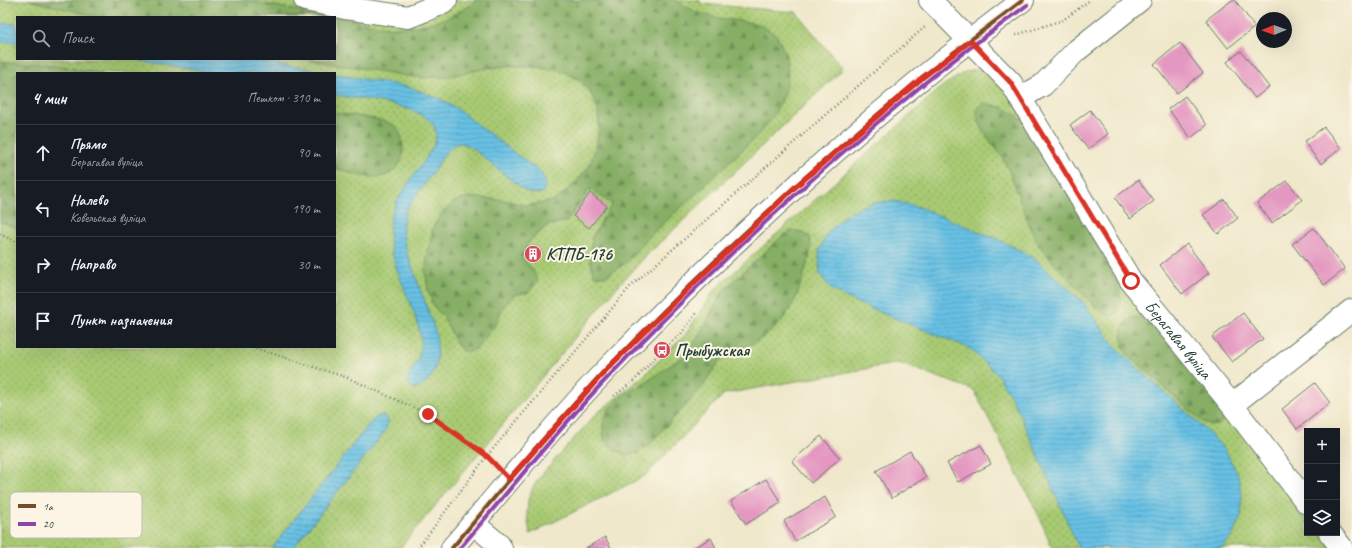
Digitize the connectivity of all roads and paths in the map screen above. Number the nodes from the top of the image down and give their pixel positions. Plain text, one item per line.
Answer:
1 (305, 0) edge
2 (446, 0) edge
3 (1023, 0) edge
4 (1090, 0) edge
5 (1140, 0) edge
6 (936, 6) edge
7 (977, 48) junction
8 (1020, 98) junction
9 (0, 234) edge
10 (16, 242) edge
11 (701, 306) dead end
12 (1352, 310) edge
13 (255, 348) edge
14 (610, 399) dead end
15 (1232, 406) junction
16 (487, 456) junction
17 (509, 479) junction
18 (1305, 500) edge
19 (474, 523) junction
20 (1332, 536) edge
21 (418, 548) edge
22 (452, 548) edge
23 (501, 548) edge
24 (1342, 548) edge

1 - 2 street
3 - 7 street
4 - 7 path
5 - 8 street
6 - 7 street, Берагавая вуліца
6 - 16 path
7 - 8 street, Берагавая вуліца
7 - 17 street
8 - 15 street, Берагавая вуліца
9 - 10 path
11 - 14 path
12 - 15 street
13 - 16 path
15 - 18 street, Берагавая вуліца
16 - 17 path
16 - 21 path
17 - 19 street
19 - 22 street
19 - 23 street
20 - 24 street

